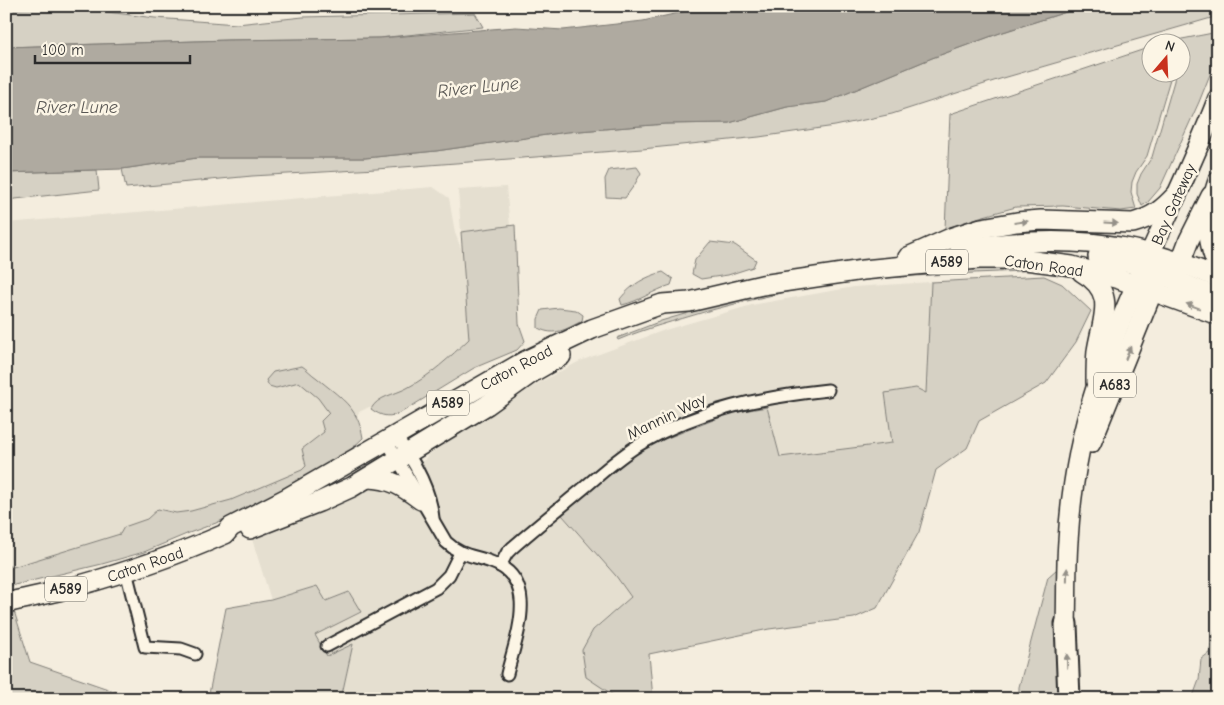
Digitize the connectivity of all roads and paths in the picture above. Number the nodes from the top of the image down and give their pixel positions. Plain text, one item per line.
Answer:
1 (1218, 98) edge
2 (1216, 186) edge
3 (1176, 195) junction
4 (908, 257) junction
5 (1072, 266) junction
6 (1218, 266) edge
7 (1143, 269) junction
8 (863, 270) junction
9 (1218, 278) edge
10 (1167, 280) junction
11 (1218, 298) edge
12 (1218, 315) edge
13 (543, 359) junction
14 (1096, 388) junction
15 (828, 390) dead end
16 (397, 447) junction
17 (368, 478) junction
18 (1075, 479) junction
19 (421, 500) junction
20 (434, 522) junction
21 (225, 534) junction
22 (460, 553) junction
23 (500, 566) junction
24 (126, 571) junction
25 (6, 603) edge
26 (1066, 624) joint
27 (327, 646) dead end
28 (194, 654) dead end
29 (507, 674) dead end
30 (1069, 699) edge

1 - 3 main road, Bay Gateway / A683
2 - 6 main road
2 - 10 main road, A683
4 -> 3 main road
3 - 7 main road, Bay Gateway / A683
4 - 7 main road, Caton Road / A589
4 - 8 main road, Caton Road / A589
5 - 7 main road, Caton Road / A589
5 - 8 main road, Caton Road / A589
5 - 14 main road
7 - 10 main road, Caton Road / A589
7 - 10 main road
7 - 14 main road, A683
8 - 13 main road, Caton Road / A589
9 - 10 main road, Caton Road / A589
10 - 11 main road
12 -> 10 main road, Caton Road / A589
18 -> 10 main road, A683
13 - 16 main road, Caton Road / A589
13 - 16 main road, Caton Road / A589
14 - 18 main road, A683
15 - 23 street, Mannin Way
16 - 17 main road, Caton Road / A589
16 - 19 street
16 - 20 street
16 - 21 main road, Caton Road / A589
17 - 19 main road
17 - 21 main road, Caton Road / A589
26 -> 18 main road, A683
19 - 20 street
20 - 22 street
21 - 24 main road, Caton Road / A589
22 - 23 street
22 - 27 street
23 - 29 street
24 - 25 main road, Caton Road / A589
24 - 28 street
30 -> 26 highway

